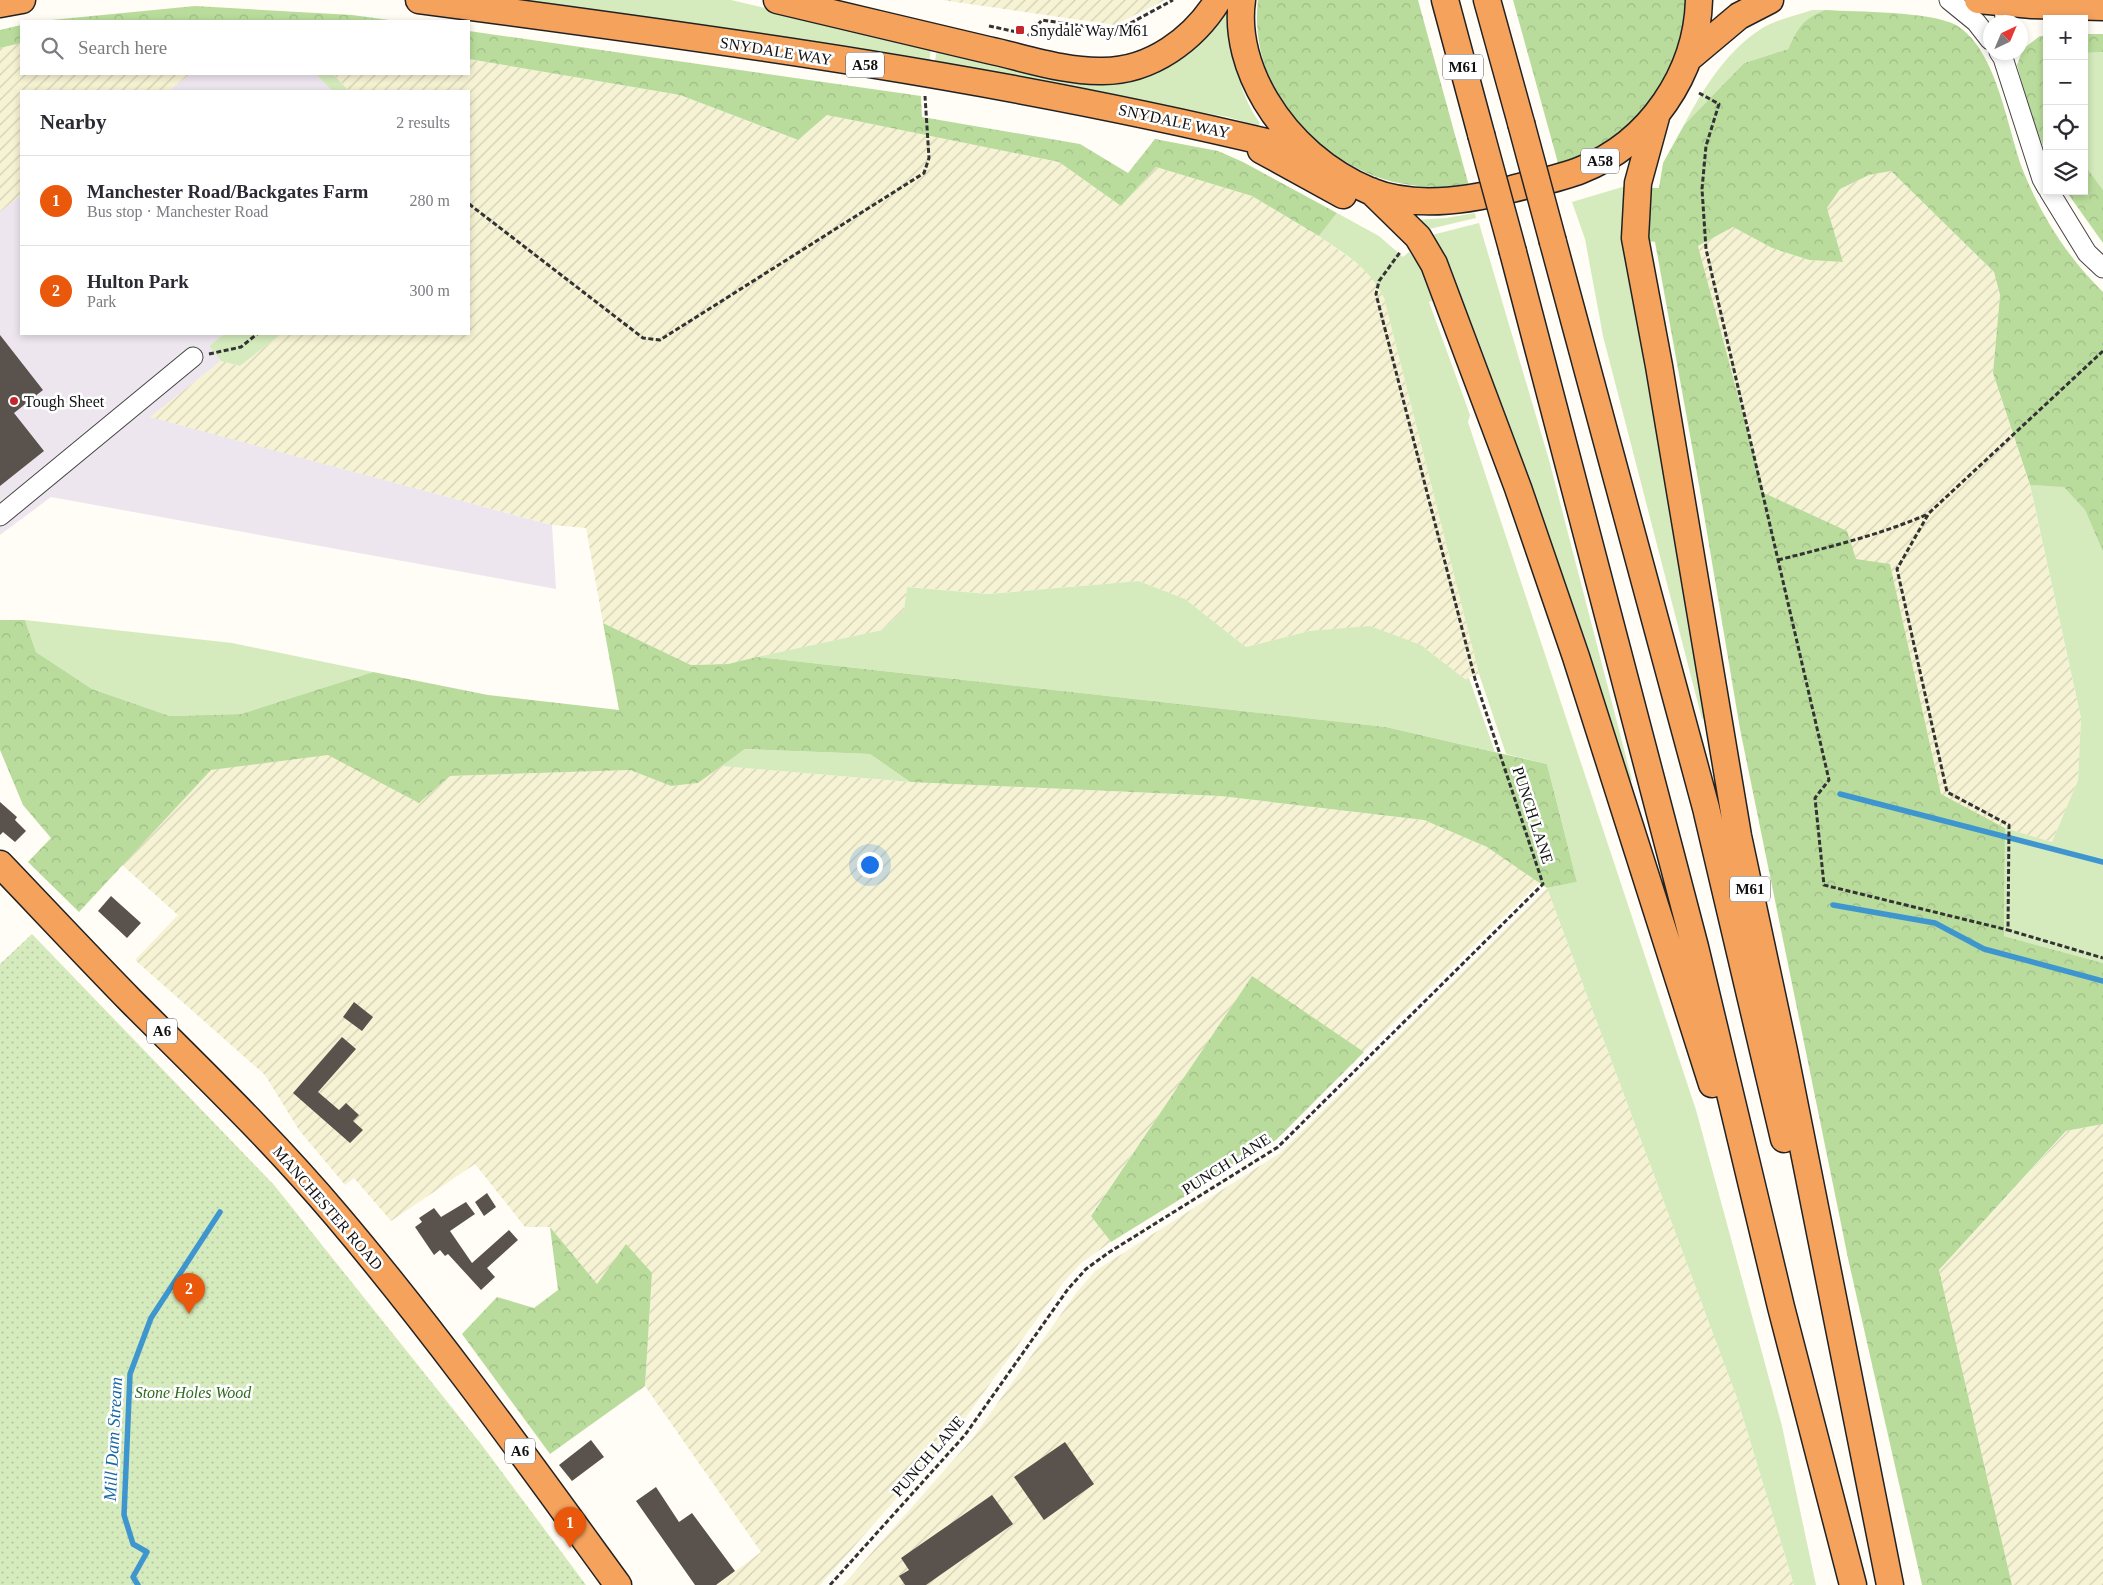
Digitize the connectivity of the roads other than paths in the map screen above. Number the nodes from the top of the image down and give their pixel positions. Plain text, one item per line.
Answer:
1 (22, 0) edge
2 (419, 0) edge
3 (777, 0) edge
4 (1218, 0) edge
5 (1242, 0) edge
6 (1445, 0) edge
7 (1487, 0) edge
8 (1699, 0) edge
9 (1770, 0) edge
10 (1949, 0) edge
11 (1978, 0) edge
12 (0, 4) edge
13 (2103, 7) edge
14 (2005, 8) edge
15 (1983, 31) edge
16 (1689, 58) junction
17 (2004, 60) edge
18 (1656, 117) junction
19 (1213, 128) junction
20 (1306, 152) junction
21 (2043, 181) edge
22 (1371, 191) junction
23 (2052, 195) edge
24 (2103, 268) edge
25 (1441, 287) junction
26 (193, 357) road end
27 (0, 516) edge
28 (0, 864) edge
29 (1781, 1307) junction
30 (618, 1585) edge
31 (1853, 1585) edge
32 (1889, 1585) edge

1 - 12 highway
2 - 19 highway, SNYDALE WAY / A58
3 - 4 highway
5 - 20 highway, A58
6 - 29 highway, M61, bridge
7 - 32 highway, M61, bridge
8 - 16 highway, A58
9 - 16 highway, A58
10 - 15 street
11 - 14 highway
13 - 14 highway
16 - 18 highway, A58
17 - 21 street
18 - 22 highway, A58
18 - 32 highway, M61
19 - 20 highway, SNYDALE WAY / A58
19 - 25 highway
20 - 22 highway, A58
22 - 25 highway
23 - 24 street
25 - 29 highway, M61
26 - 27 street
28 - 30 highway, MANCHESTER ROAD / A6
29 - 31 highway, M61

